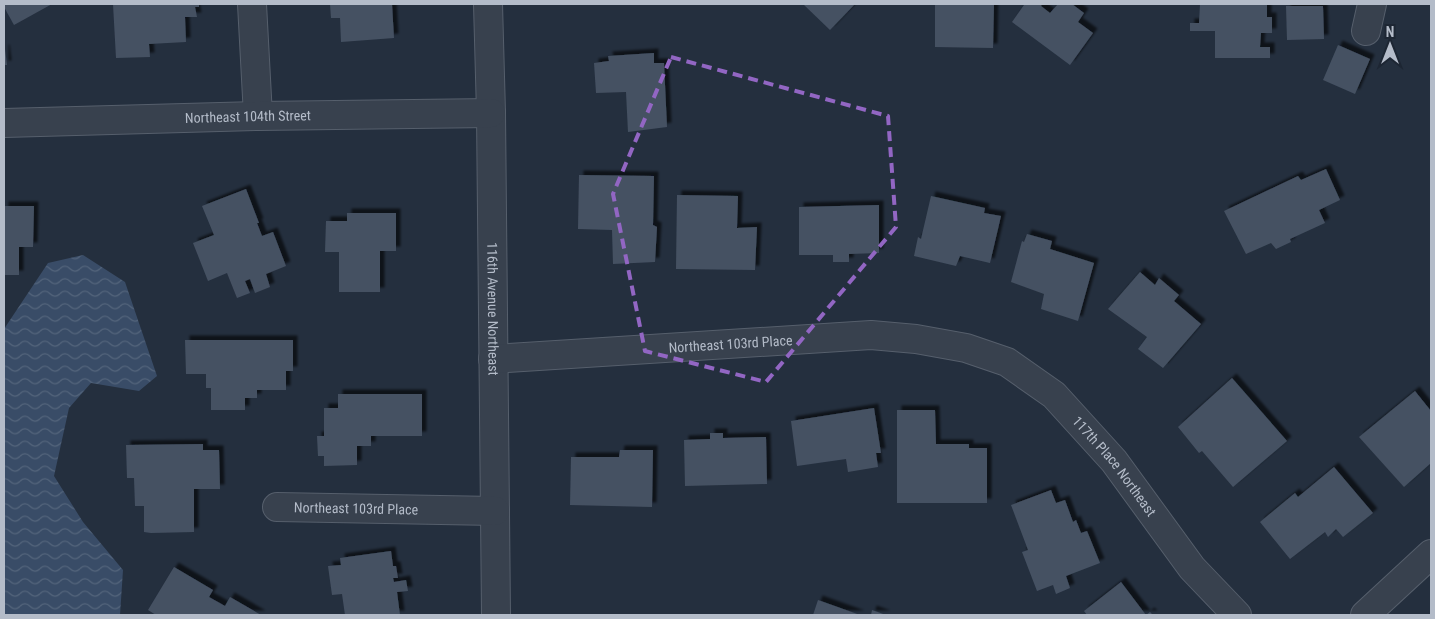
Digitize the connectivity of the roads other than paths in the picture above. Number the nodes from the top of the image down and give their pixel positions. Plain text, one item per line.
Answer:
1 (252, 4) edge
2 (488, 4) edge
3 (1372, 4) edge
4 (1366, 31) dead end
5 (491, 113) junction
6 (258, 116) junction
7 (4, 123) edge
8 (966, 348) joint
9 (493, 359) junction
10 (277, 507) dead end
11 (495, 511) junction
12 (1431, 554) edge
13 (496, 615) edge
14 (1237, 615) edge
15 (1365, 615) edge

1 - 6 street
2 - 5 street, 116th Avenue Northeast
3 - 4 street
5 - 6 street, Northeast 104th Street
5 - 9 street, 116th Avenue Northeast
6 - 7 street, Northeast 104th Street
8 - 9 street, Northeast 103rd Place
8 - 14 street, 117th Place Northeast
9 - 11 street, 116th Avenue Northeast
10 - 11 street, Northeast 103rd Place
11 - 13 street, 116th Avenue Northeast
12 - 15 street

